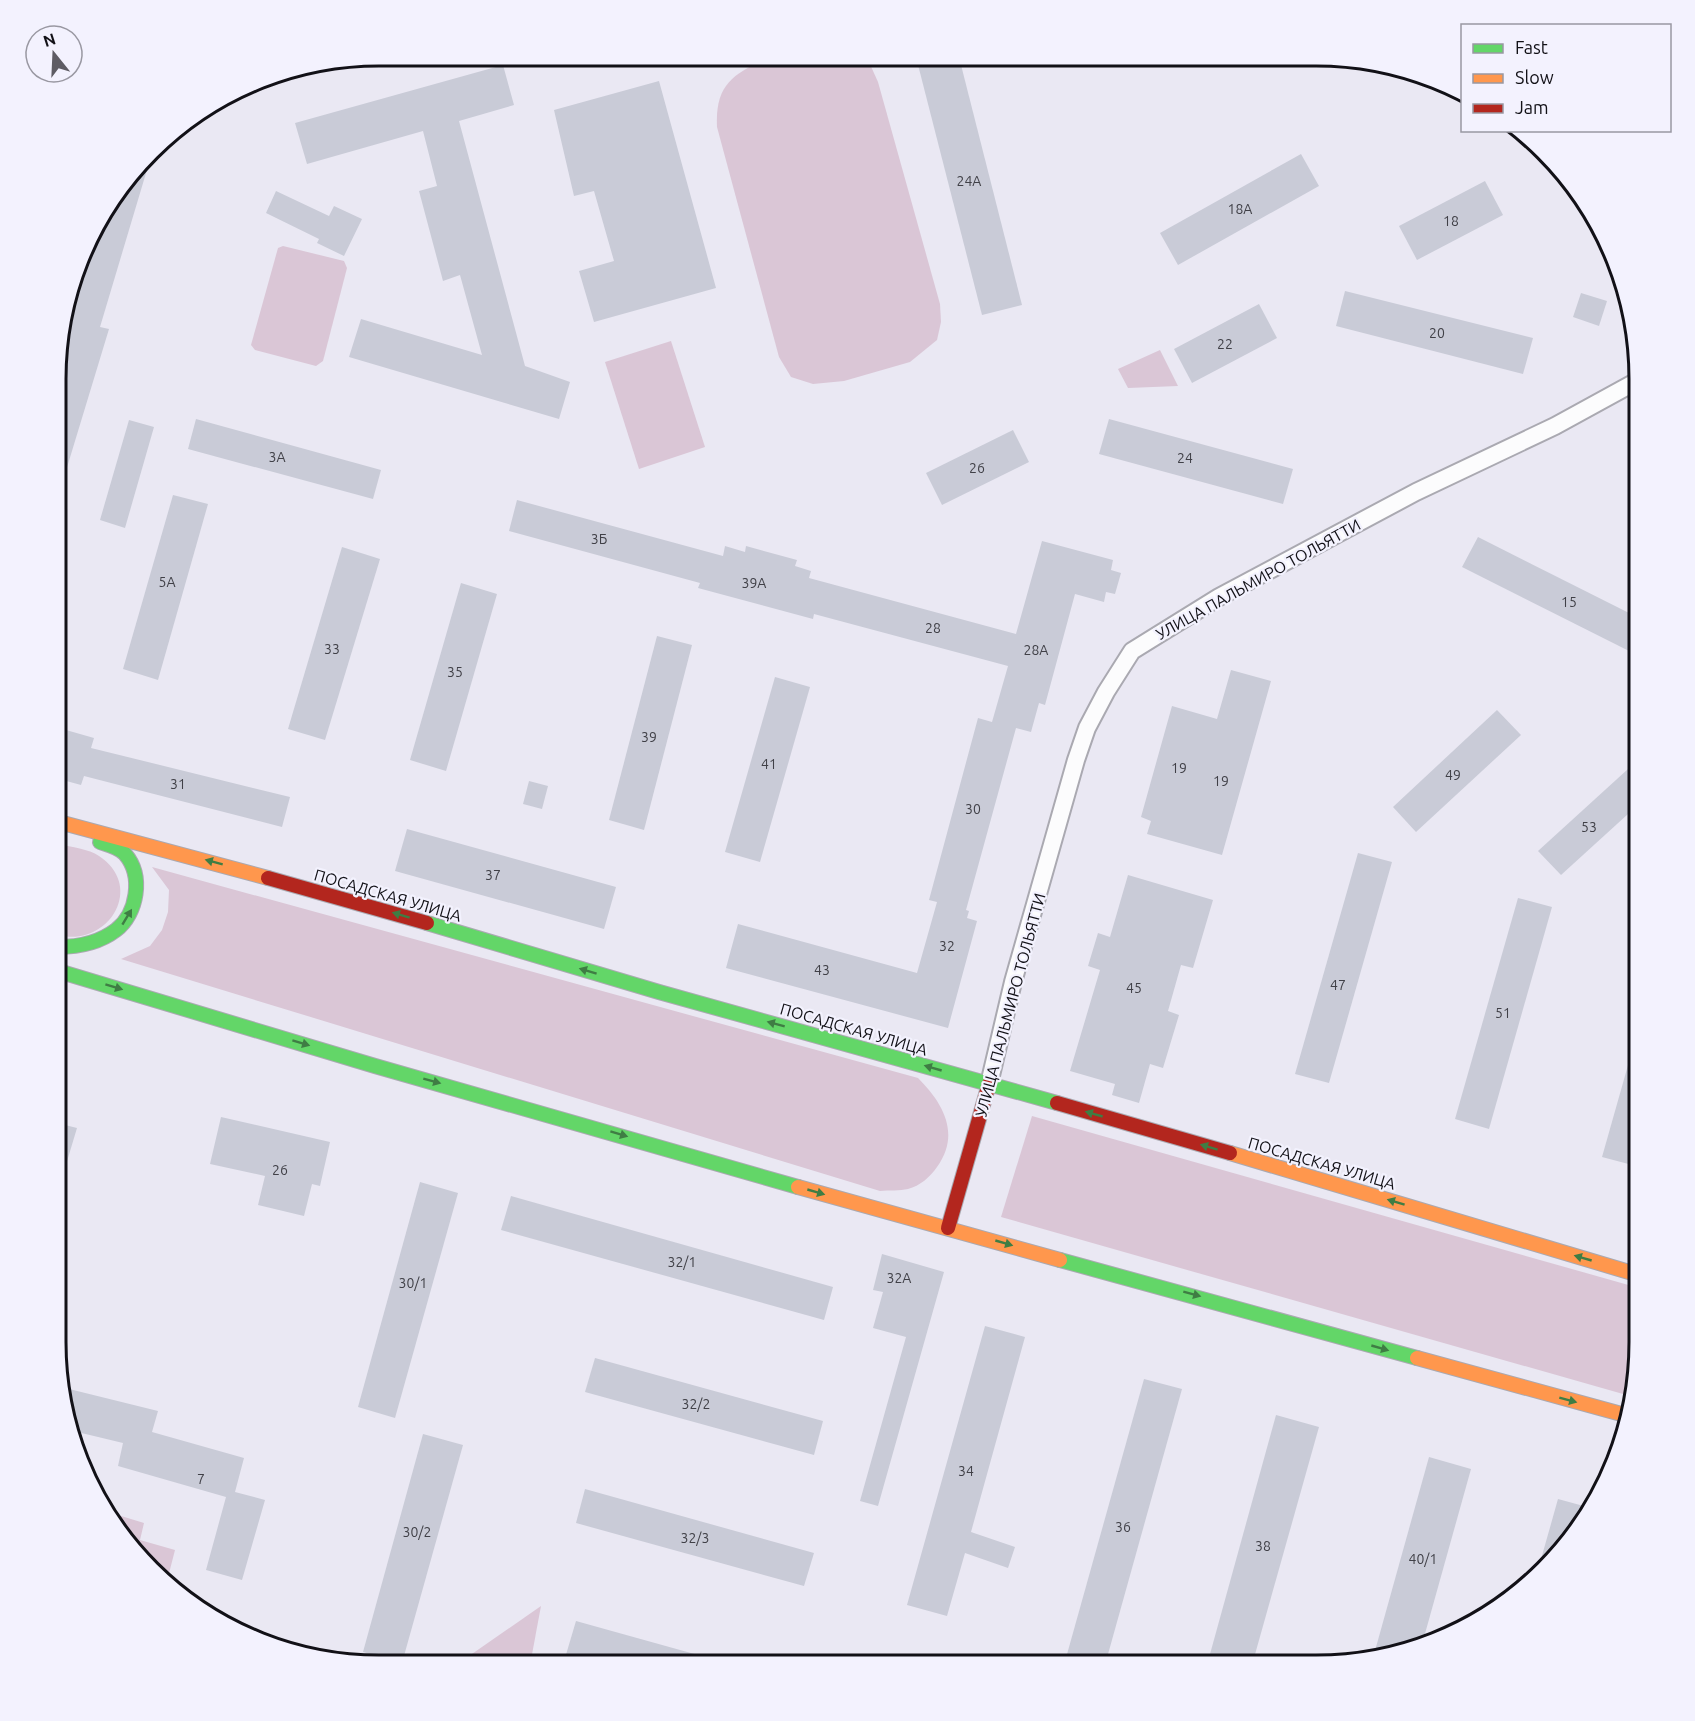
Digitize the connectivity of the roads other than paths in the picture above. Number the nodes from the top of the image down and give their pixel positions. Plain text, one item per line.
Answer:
1 (1629, 385) edge
2 (66, 824) edge
3 (66, 832) edge
4 (66, 948) edge
5 (66, 972) edge
6 (989, 1084) junction
7 (948, 1228) junction
8 (1629, 1272) edge
9 (1620, 1414) edge

1 - 6 street, УЛИЦА ПАЛЬМИРО ТОЛЬЯТТИ
6 -> 2 street, ПОСАДСКАЯ УЛИЦА
4 -> 3 street
5 -> 7 street
6 - 7 street, УЛИЦА ПАЛЬМИРО ТОЛЬЯТТИ
8 -> 6 street, ПОСАДСКАЯ УЛИЦА
7 -> 9 street

